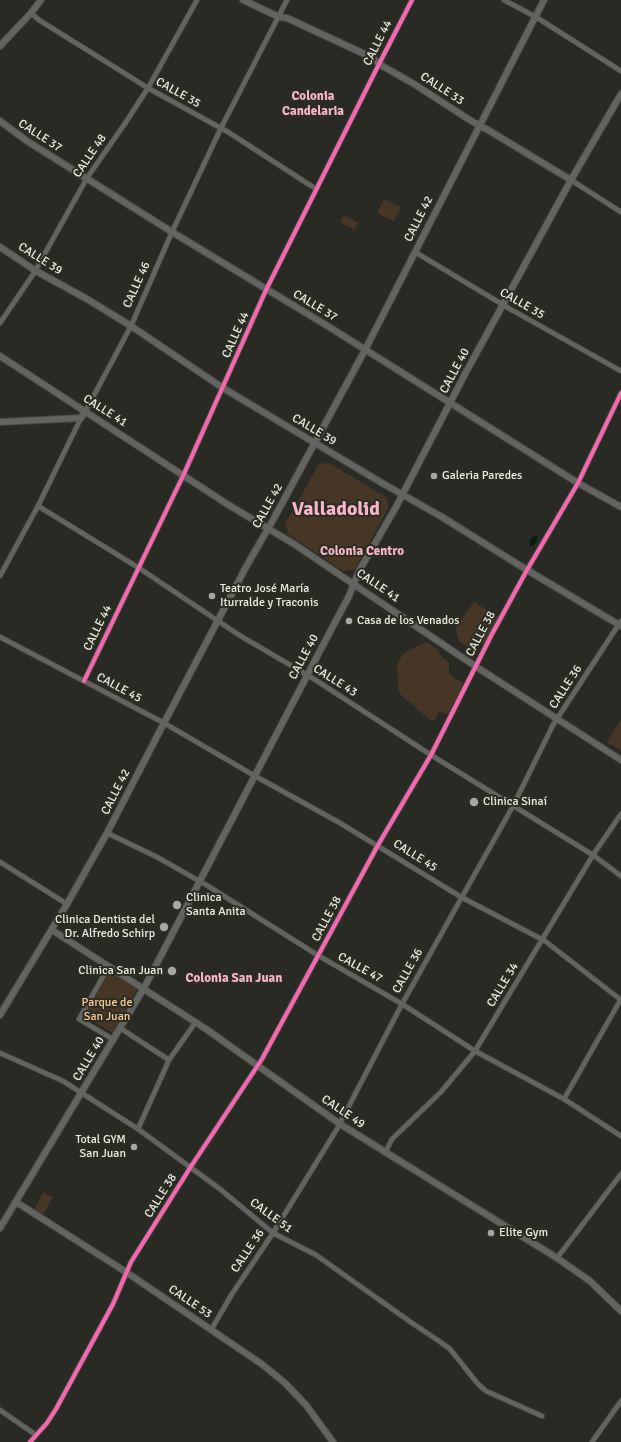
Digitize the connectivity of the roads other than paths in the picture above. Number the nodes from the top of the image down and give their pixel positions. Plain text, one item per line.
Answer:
1 (41, 0) edge
2 (197, 0) edge
3 (244, 0) edge
4 (287, 0) edge
5 (412, 0) edge
6 (504, 0) edge
7 (544, 0) edge
8 (31, 13) junction
9 (279, 17) junction
10 (536, 17) junction
11 (0, 46) edge
12 (378, 64) junction
13 (621, 71) edge
14 (148, 88) junction
15 (621, 94) edge
16 (0, 121) edge
17 (480, 126) junction
18 (221, 128) junction
19 (86, 178) junction
20 (571, 180) junction
21 (316, 189) junction
22 (621, 212) edge
23 (172, 232) junction
24 (0, 247) edge
25 (415, 252) junction
26 (36, 270) junction
27 (266, 290) junction
28 (503, 304) junction
29 (0, 323) edge
30 (131, 326) junction
31 (365, 350) junction
32 (0, 356) edge
33 (621, 371) edge
34 (224, 388) junction
35 (621, 393) edge
36 (450, 403) junction
37 (85, 412) junction
38 (81, 418) junction
39 (0, 422) edge
40 (315, 443) junction
41 (183, 476) junction
42 (578, 483) junction
43 (402, 495) junction
44 (38, 506) junction
45 (621, 507) edge
46 (269, 529) junction
47 (139, 568) junction
48 (527, 570) junction
49 (0, 576) edge
50 (354, 584) junction
51 (217, 622) junction
52 (620, 624) edge
53 (0, 637) edge
54 (475, 666) junction
55 (307, 675) junction
56 (84, 680) junction
57 (557, 719) junction
58 (164, 723) junction
59 (431, 755) junction
60 (621, 760) edge
61 (255, 776) junction
62 (513, 806) junction
63 (621, 814) edge
64 (107, 833) junction
65 (378, 845) junction
66 (593, 855) junction
67 (0, 862) edge
68 (621, 876) edge
69 (200, 881) junction
70 (461, 897) junction
71 (68, 904) junction
72 (52, 930) junction
73 (542, 939) junction
74 (319, 956) junction
75 (109, 966) junction
76 (144, 988) junction
77 (621, 1000) edge
78 (402, 1004) junction
79 (0, 1015) edge
80 (195, 1022) junction
81 (120, 1028) junction
82 (114, 1040) junction
83 (476, 1051) junction
84 (0, 1053) edge
85 (169, 1060) junction
86 (257, 1066) junction
87 (82, 1092) junction
88 (564, 1099) junction
89 (340, 1124) junction
90 (138, 1129) junction
91 (621, 1136) edge
92 (385, 1153) junction
93 (190, 1168) junction
94 (621, 1174) edge
95 (16, 1202) junction
96 (0, 1228) edge
97 (273, 1233) junction
98 (557, 1258) junction
99 (126, 1272) junction
100 (621, 1311) edge
101 (211, 1330) junction
102 (621, 1401) edge
103 (0, 1410) edge
104 (542, 1416) dead end
105 (36, 1435) junction
106 (30, 1442) edge
107 (333, 1442) edge
108 (592, 1442) edge

1 - 8 main road
2 - 14 street, CALLE 48
3 - 9 main road, CALLE 33
4 - 9 street, CALLE 46
5 - 12 street, CALLE 44
6 - 10 street
7 - 10 main road, CALLE 42
8 - 11 main road
8 - 14 street, CALLE 35
9 - 12 main road, CALLE 33
9 - 18 street, CALLE 46
10 - 13 street
10 - 17 main road, CALLE 42
12 - 17 main road, CALLE 33
12 - 21 street, CALLE 44
14 - 18 street, CALLE 35
14 - 19 street, CALLE 48
15 - 20 main road, CALLE 40
16 - 19 main road, CALLE 37
17 - 20 main road, CALLE 33
17 - 25 main road, CALLE 42
18 - 21 street, CALLE 35
18 - 23 street, CALLE 46
19 - 23 main road, CALLE 37
19 - 26 street, CALLE 48
20 - 22 street, CALLE 33
20 - 28 main road, CALLE 40
21 - 27 street, CALLE 44
23 - 27 main road, CALLE 37
23 - 30 street, CALLE 46
24 - 26 main road, CALLE 39
25 - 28 street, CALLE 35
25 - 31 main road, CALLE 42
26 - 29 street, CALLE 48
26 - 30 main road, CALLE 39
27 - 31 main road, CALLE 37
27 - 34 street, CALLE 44
28 - 33 street, CALLE 35
28 - 36 main road, CALLE 40
30 - 34 main road, CALLE 39
30 - 37 street, CALLE 46
31 - 36 main road, CALLE 37
31 - 40 main road, CALLE 42
32 - 37 main road, CALLE 41
34 - 40 main road, CALLE 39
34 - 41 street, CALLE 44
35 - 42 street, CALLE 38
36 - 42 main road, CALLE 37
36 - 43 main road, CALLE 40
37 - 38 main road, CALLE 46
37 - 41 main road, CALLE 41
38 - 39 main road
38 - 44 street, CALLE 46
40 - 43 main road, CALLE 39
40 - 46 main road, CALLE 42
41 - 46 main road, CALLE 41
41 - 47 street, CALLE 44
42 - 45 main road, CALLE 37
42 - 48 street, CALLE 38
43 - 48 main road, CALLE 39
43 - 50 main road, CALLE 40
44 - 47 street, CALLE 43
44 - 49 street, CALLE 46
46 - 50 main road, CALLE 41
46 - 51 main road, CALLE 42
47 - 51 street, CALLE 43
47 - 56 street, CALLE 44
48 - 52 main road, CALLE 39
48 - 54 street, CALLE 38
50 - 54 main road, CALLE 41
50 - 55 main road, CALLE 40
51 - 55 street, CALLE 43
51 - 58 main road, CALLE 42
52 - 57 street, CALLE 36
53 - 56 street, CALLE 45
54 - 57 main road, CALLE 41
54 - 59 street, CALLE 38
55 - 59 street, CALLE 43
55 - 61 main road, CALLE 40
56 - 58 street, CALLE 45
57 - 60 main road, CALLE 41
57 - 62 street, CALLE 36
58 - 61 street, CALLE 45
58 - 64 main road, CALLE 42
59 - 62 street, CALLE 43
59 - 65 street, CALLE 38
61 - 65 street, CALLE 45
61 - 69 main road, CALLE 40
62 - 66 street, CALLE 43
62 - 70 street, CALLE 36
63 - 66 street, CALLE 34
64 - 69 street, CALLE 47
64 - 71 main road, CALLE 42
65 - 70 street, CALLE 45
65 - 74 street, CALLE 38
66 - 68 street, CALLE 43
66 - 73 street, CALLE 34
67 - 71 street
69 - 74 street, CALLE 47
69 - 76 main road, CALLE 40
70 - 73 street, CALLE 45
70 - 78 street, CALLE 36
71 - 72 main road, CALLE 42
72 - 75 main road, CALLE 49
72 - 79 main road, CALLE 42
73 - 77 street, CALLE 45
73 - 83 street, CALLE 34
74 - 78 street, CALLE 47
74 - 86 street, CALLE 38
75 - 76 main road, CALLE 49
75 - 82 street
76 - 80 main road, CALLE 49
76 - 81 main road, CALLE 40
77 - 88 street
78 - 83 street, CALLE 47
78 - 89 street, CALLE 36
80 - 85 street
80 - 86 main road, CALLE 49
81 - 82 main road, CALLE 40
81 - 85 street
82 - 87 main road, CALLE 40
83 - 88 street, CALLE 47
83 - 92 street, CALLE 34
84 - 87 street, CALLE 51
85 - 90 street
86 - 89 main road, CALLE 49
86 - 93 street, CALLE 38
87 - 90 street, CALLE 51
87 - 95 main road, CALLE 40
88 - 91 street, CALLE 47
89 - 92 main road, CALLE 49
89 - 97 street, CALLE 36
90 - 93 street, CALLE 51
92 - 98 main road, CALLE 49
93 - 97 street, CALLE 51
93 - 99 street, CALLE 38
94 - 98 street
95 - 96 main road, CALLE 40
95 - 99 main road, CALLE 53
97 - 101 street, CALLE 36
97 - 104 street, CALLE 51
98 - 100 main road, CALLE 49
99 - 101 main road, CALLE 53
99 - 105 street, CALLE 38
101 - 107 main road, CALLE 53
102 - 108 street
103 - 105 street
105 - 106 street, CALLE 38

